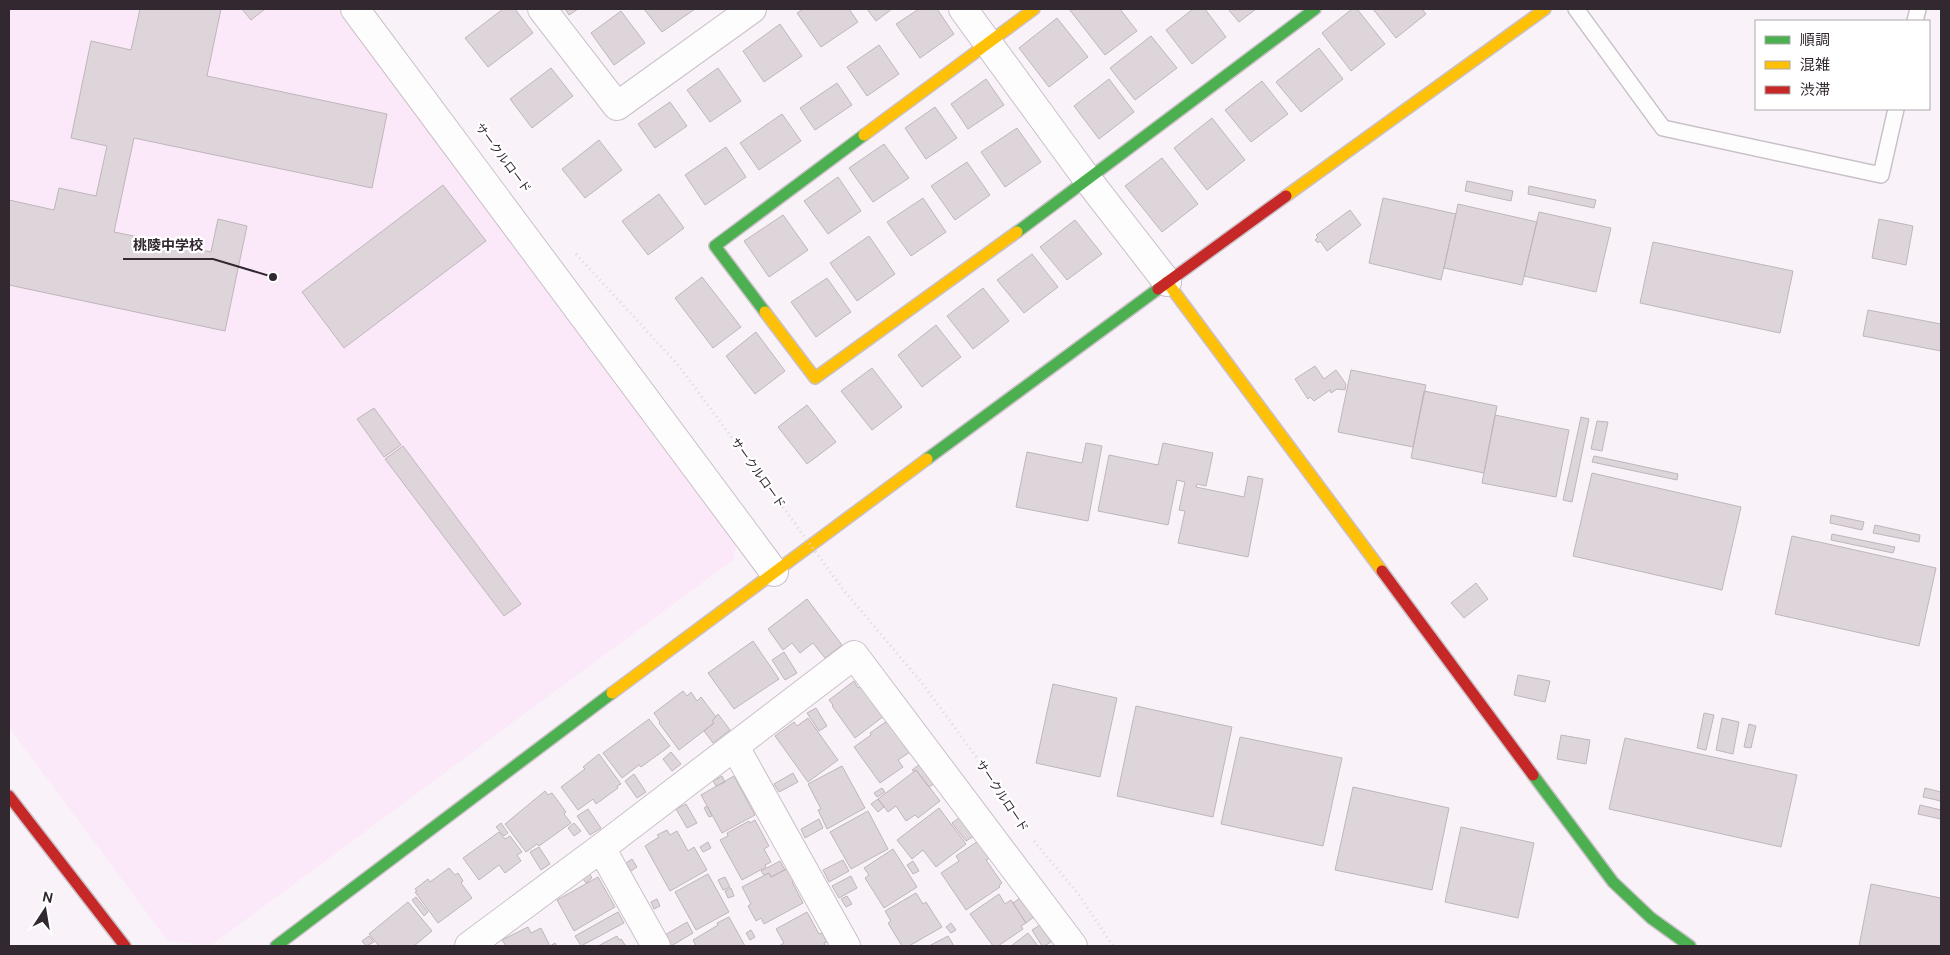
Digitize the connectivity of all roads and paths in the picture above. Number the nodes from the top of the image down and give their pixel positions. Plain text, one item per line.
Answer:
1 (355, 9) edge
2 (542, 9) edge
3 (752, 9) edge
4 (963, 9) edge
5 (1034, 9) edge
6 (1316, 9) edge
7 (1545, 9) edge
8 (1576, 9) edge
9 (988, 43) junction
10 (1896, 110) edge
11 (1088, 180) junction
12 (574, 251) dead end
13 (1167, 282) junction
14 (774, 572) junction
15 (735, 747) junction
16 (9, 796) edge
17 (1012, 814) dead end
18 (1029, 837) dead end
19 (602, 848) junction
20 (125, 946) edge
21 (276, 946) edge
22 (469, 946) edge
23 (656, 946) edge
24 (846, 946) edge
25 (1073, 946) edge
26 (1113, 946) edge
27 (1690, 946) edge

1 - 14 street
2 - 3 street
4 - 9 street
5 - 9 street
6 - 11 street
7 - 13 street
8 - 10 lane
9 - 11 street
9 - 11 street
11 - 13 street
12 - 17 path, サークルロード, bridge
13 - 14 street
13 - 27 street
14 - 21 street
15 - 19 street
15 - 24 street
15 - 25 street
16 - 20 street
18 - 26 path, サークルロード
19 - 22 street
19 - 23 street

